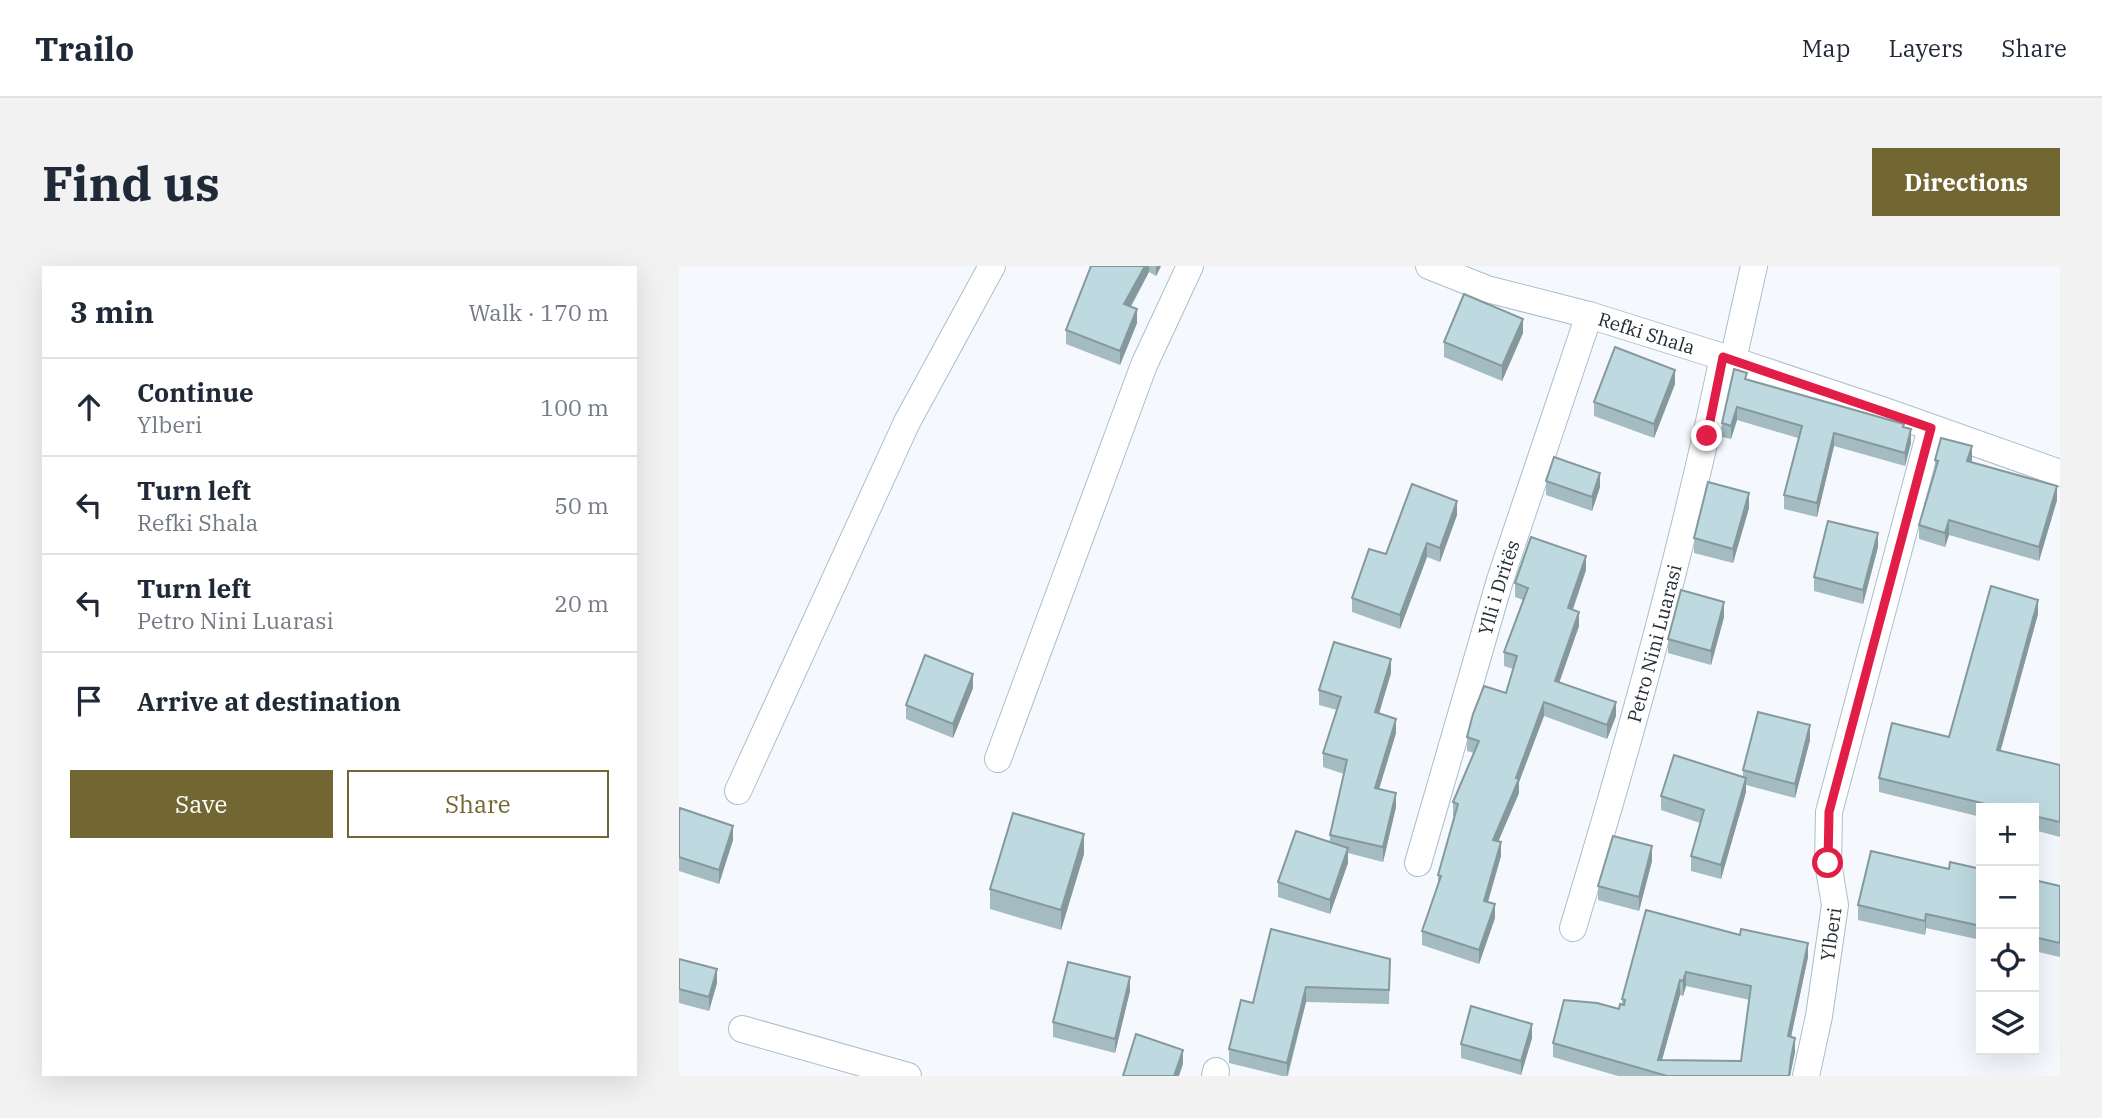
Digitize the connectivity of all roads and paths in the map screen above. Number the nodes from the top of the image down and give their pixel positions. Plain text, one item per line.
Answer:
1 (992, 266) edge
2 (1190, 266) edge
3 (1429, 266) edge
4 (1753, 266) edge
5 (1490, 278) edge
6 (1589, 315) junction
7 (1728, 359) junction
8 (1931, 428) junction
9 (2060, 473) edge
10 (998, 760) dead end
11 (738, 791) dead end
12 (1417, 863) dead end
13 (1573, 928) dead end
14 (743, 1029) dead end
15 (908, 1076) edge
16 (1806, 1076) edge

1 - 11 street
2 - 10 street
3 - 5 street, Refki Shala
4 - 7 street, Petro Nini Luarasi
5 - 6 street, Refki Shala
6 - 7 street, Refki Shala
6 - 12 street, Ylli i Dritës
7 - 8 street, Refki Shala
7 - 13 street, Petro Nini Luarasi
8 - 9 street, Refki Shala
8 - 16 street, Ylberi
14 - 15 street

